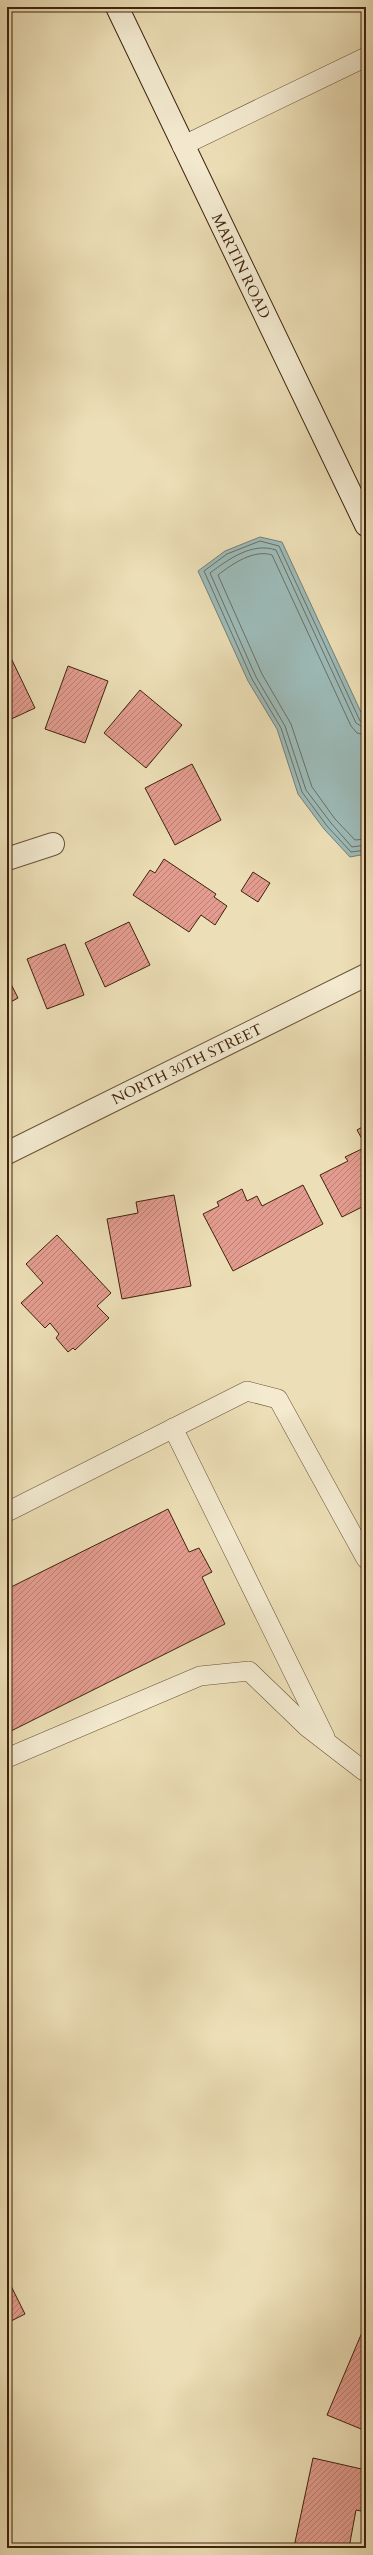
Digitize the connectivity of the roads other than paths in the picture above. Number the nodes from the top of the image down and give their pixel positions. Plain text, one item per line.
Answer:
1 (117, 7) edge
2 (366, 58) edge
3 (182, 146) junction
4 (366, 525) edge
5 (53, 844) dead end
6 (7, 859) edge
7 (366, 975) edge
8 (7, 1153) edge
9 (173, 1428) junction
10 (7, 1512) edge
11 (366, 1559) edge
12 (327, 1743) junction
13 (7, 1758) edge
14 (366, 1770) edge

1 - 3 street, MARTIN ROAD
2 - 3 lane
3 - 4 street, MARTIN ROAD
5 - 6 street
7 - 8 street, NORTH 30TH STREET
9 - 10 lane
9 - 11 lane
9 - 12 lane
12 - 13 lane
12 - 14 lane

